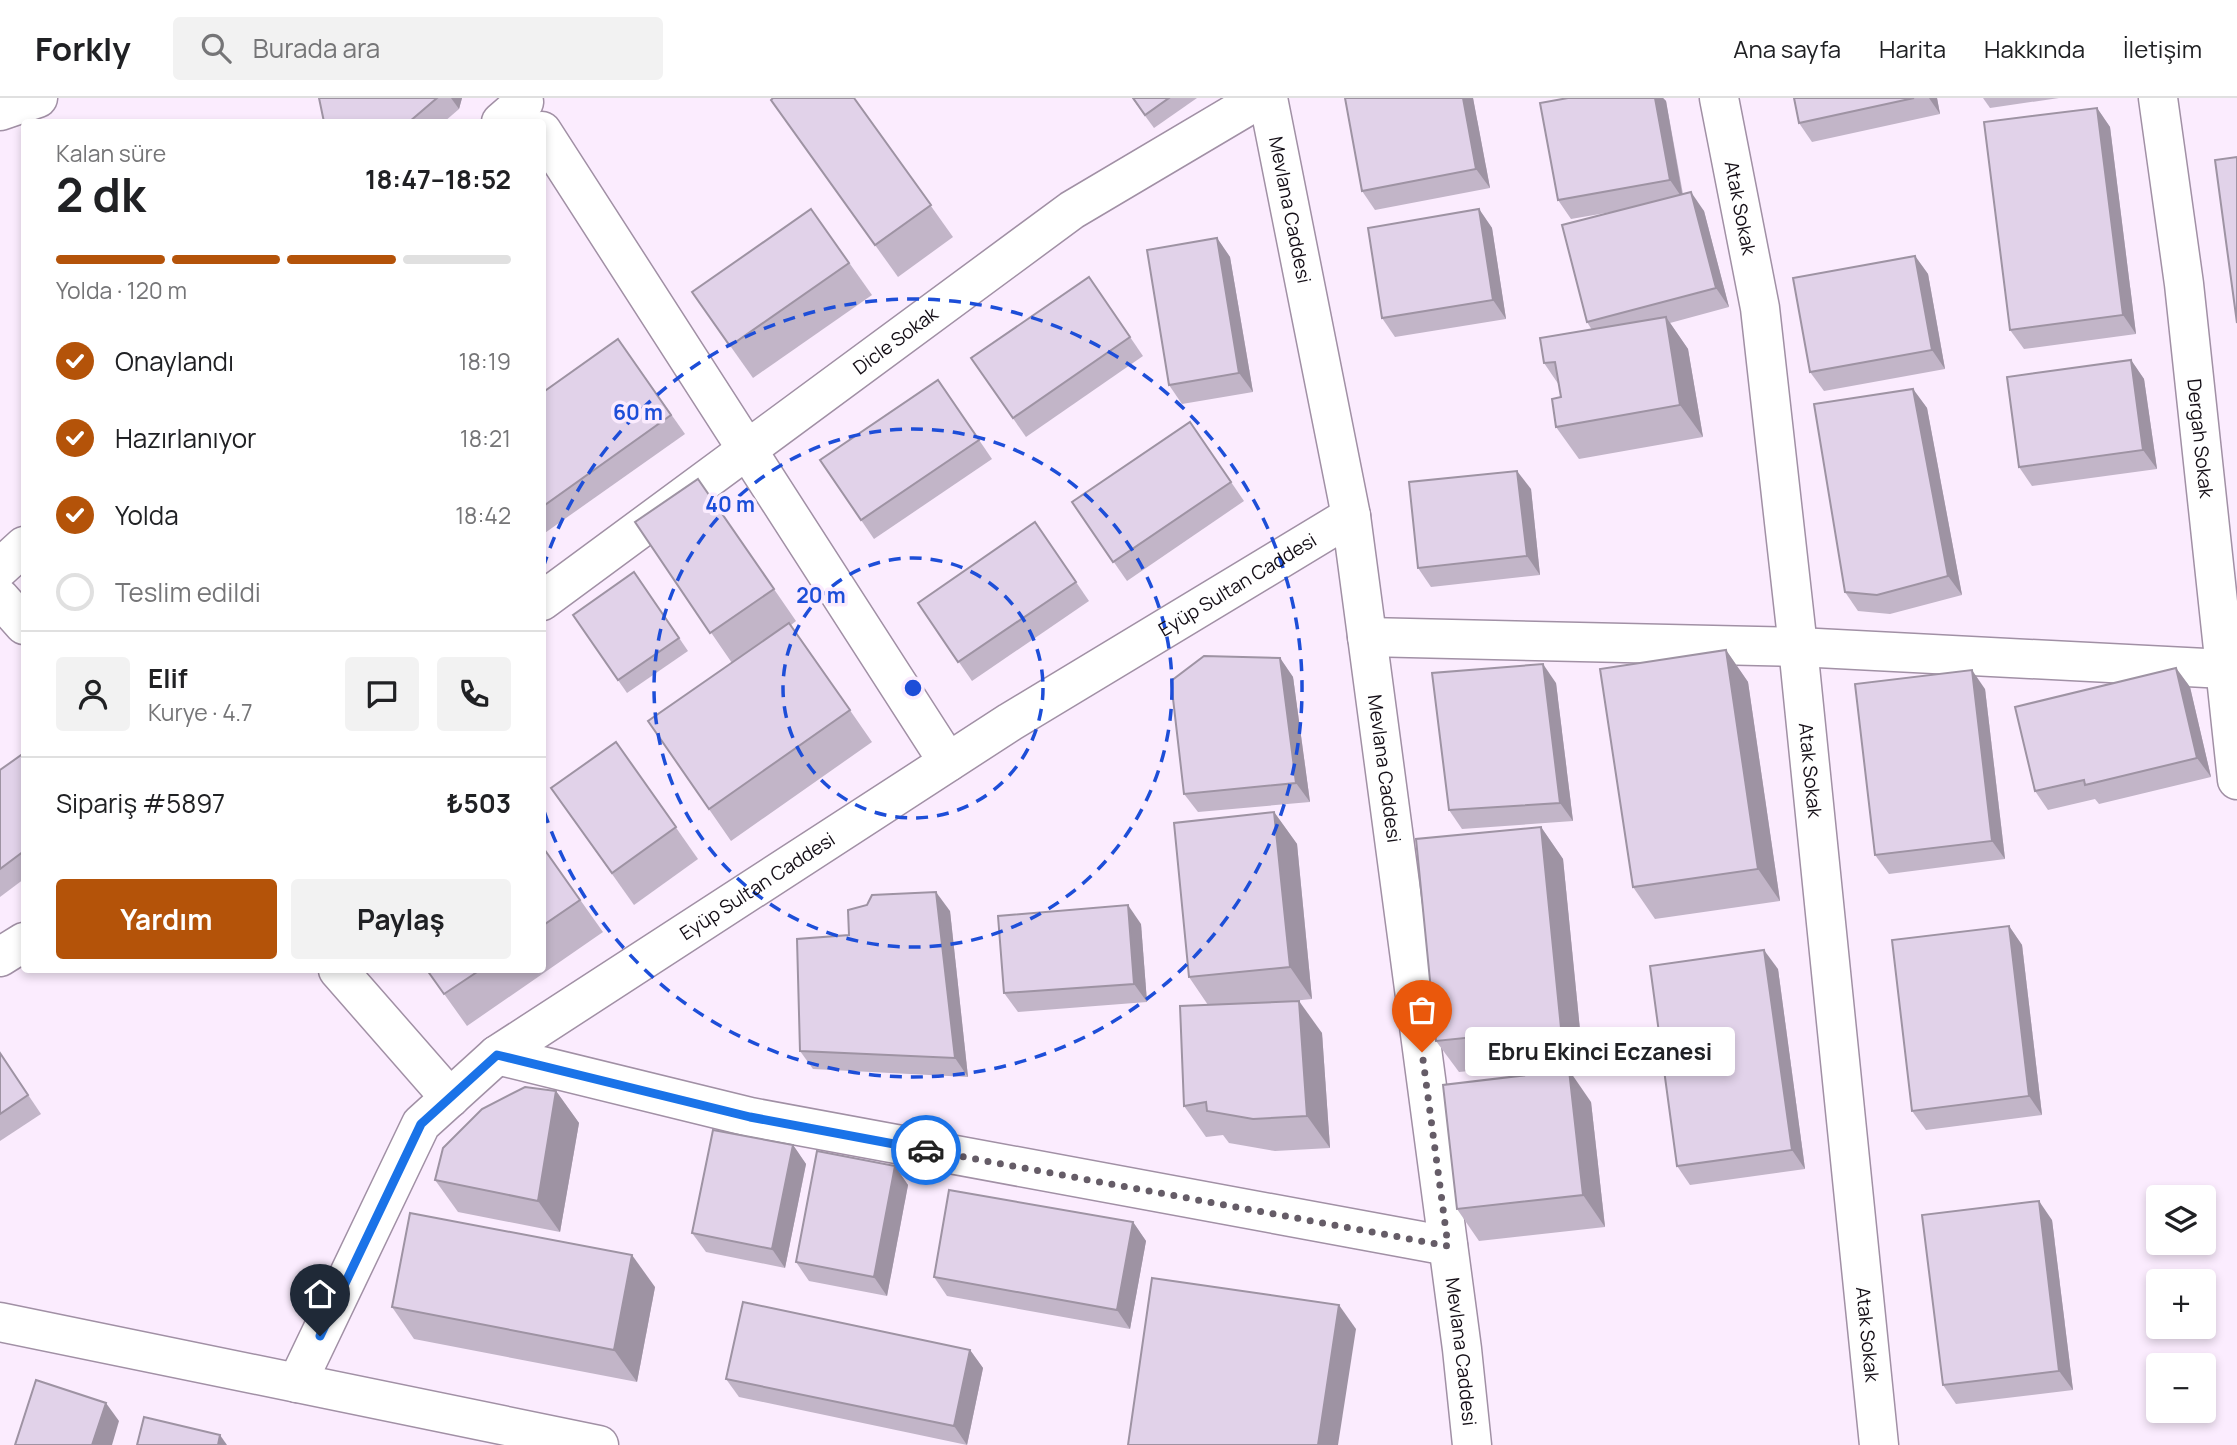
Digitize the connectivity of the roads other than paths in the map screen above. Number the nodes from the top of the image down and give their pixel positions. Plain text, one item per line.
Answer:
1 (38, 98) edge
2 (1261, 98) edge
3 (1268, 98) edge
4 (1719, 98) edge
5 (2158, 98) edge
6 (0, 111) edge
7 (546, 147) edge
8 (747, 451) junction
9 (1351, 516) junction
10 (21, 549) edge
11 (0, 568) edge
12 (0, 598) edge
13 (546, 598) edge
14 (21, 622) edge
15 (1367, 637) junction
16 (1798, 648) junction
17 (2225, 668) junction
18 (948, 762) junction
19 (2237, 780) edge
20 (21, 944) edge
21 (0, 957) edge
22 (341, 973) edge
23 (497, 1055) junction
24 (450, 1098) junction
25 (1448, 1246) junction
26 (0, 1322) edge
27 (297, 1383) junction
28 (599, 1445) edge
29 (1472, 1445) edge
30 (1879, 1445) edge

1 - 6 street
2 - 8 street, Dicle Sokak
3 - 9 street, Mevlana Caddesi
4 - 16 street, Atak Sokak
5 - 17 street, Dergah Sokak
7 - 8 street
8 - 13 street, Dicle Sokak
8 - 18 street
9 - 15 street, Mevlana Caddesi
9 - 18 street, Eyüp Sultan Caddesi
10 - 11 street
12 - 14 street
15 - 16 street
15 - 25 street, Mevlana Caddesi
16 - 17 street
16 - 30 street, Atak Sokak
17 - 19 street, Dergah Sokak
18 - 23 street, Eyüp Sultan Caddesi
20 - 21 street
22 - 24 street
23 - 24 street, Eyüp Sultan Caddesi
23 - 25 street
24 - 27 street, Eyüp Sultan Caddesi
25 - 29 street, Mevlana Caddesi
26 - 27 street
27 - 28 street

